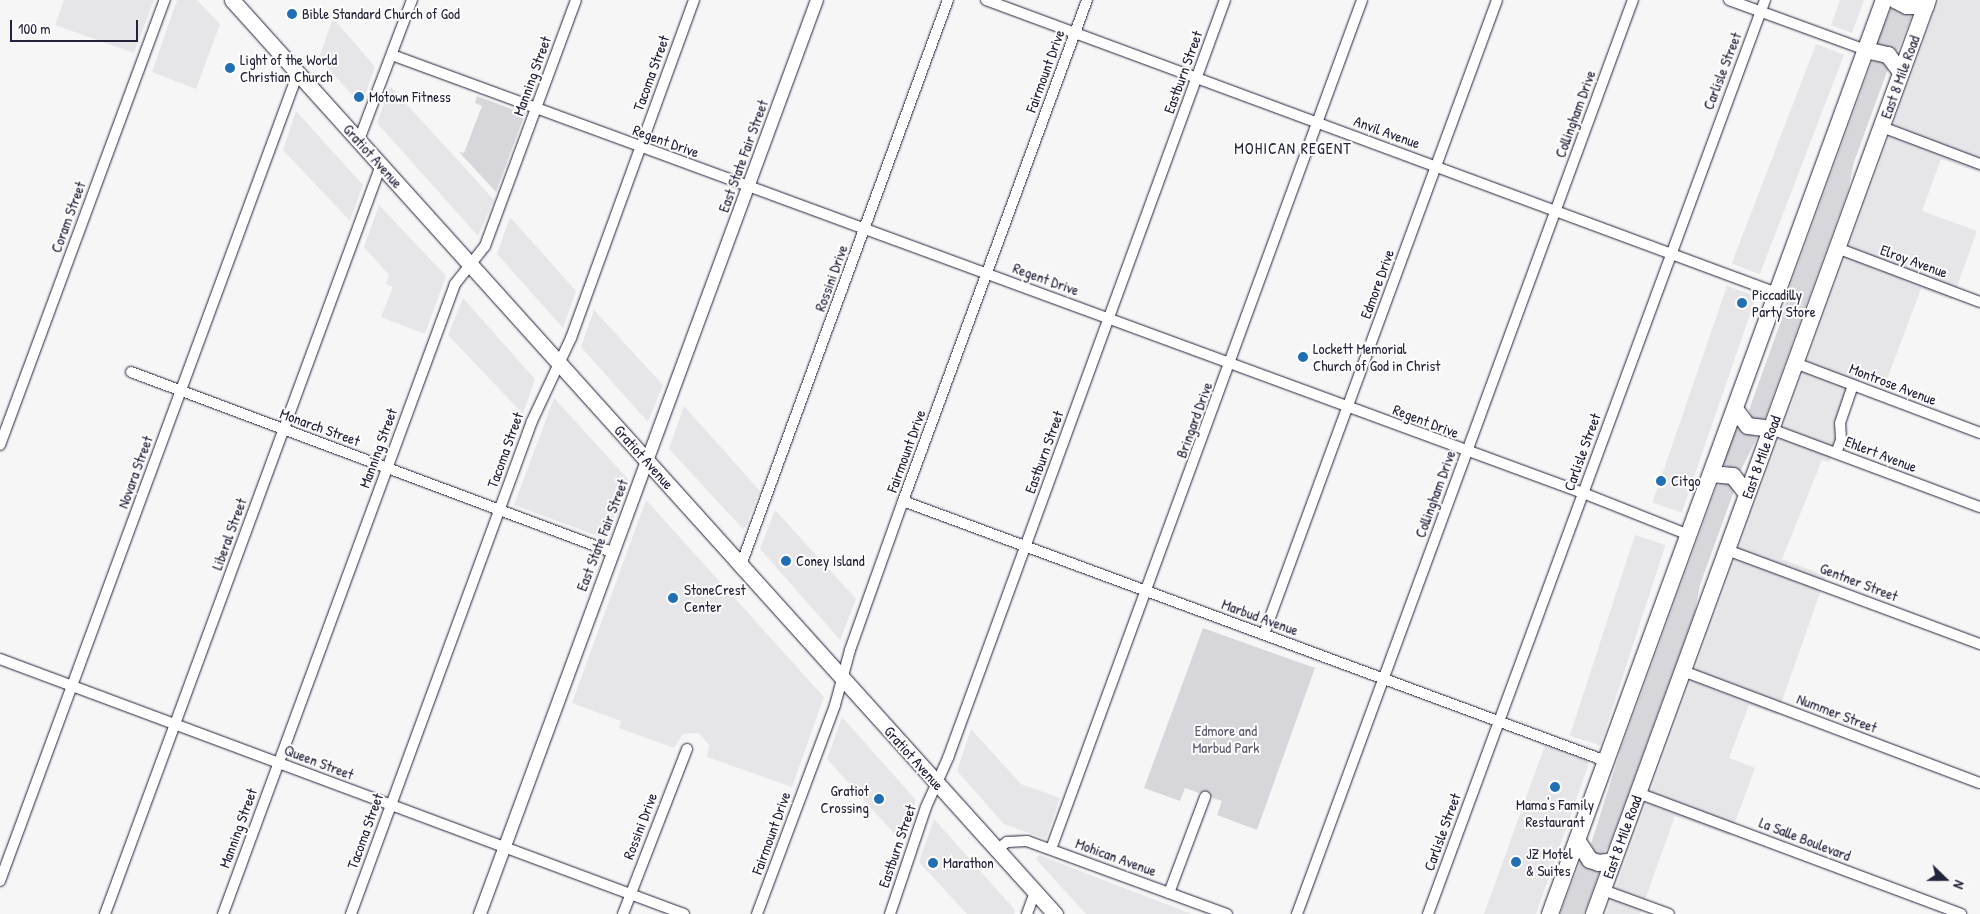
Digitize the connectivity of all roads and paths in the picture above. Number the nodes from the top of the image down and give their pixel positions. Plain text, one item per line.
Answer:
1 (165, 0) edge
2 (412, 0) edge
3 (576, 0) edge
4 (694, 0) edge
5 (817, 0) edge
6 (948, 0) edge
7 (986, 0) edge
8 (1087, 0) edge
9 (1225, 0) edge
10 (1362, 0) edge
11 (1497, 0) edge
12 (1633, 0) edge
13 (1729, 0) edge
14 (1765, 0) edge
15 (1884, 0) edge
16 (1895, 0) edge
17 (236, 1) edge
18 (1927, 3) edge
19 (1760, 12) junction
20 (1075, 33) junction
21 (1866, 50) junction
22 (392, 55) junction
23 (1901, 72) junction
24 (298, 73) junction
25 (1196, 78) junction
26 (536, 109) junction
27 (1317, 123) junction
28 (1882, 127) junction
29 (359, 140) junction
30 (640, 147) junction
31 (1980, 164) edge
32 (381, 165) junction
33 (1436, 166) junction
34 (749, 188) junction
35 (1555, 211) junction
36 (865, 231) junction
37 (1837, 248) junction
38 (1669, 253) junction
39 (471, 265) junction
40 (988, 273) junction
41 (1777, 293) junction
42 (1980, 302) edge
43 (1109, 318) junction
44 (558, 361) junction
45 (1231, 363) junction
46 (1795, 364) junction
47 (130, 372) dead end
48 (1853, 385) junction
49 (180, 391) junction
50 (1348, 407) junction
51 (1735, 409) junction
52 (1771, 429) junction
53 (284, 430) junction
54 (1980, 432) edge
55 (0, 445) edge
56 (1467, 452) junction
57 (1836, 453) junction
58 (647, 460) junction
59 (387, 468) junction
60 (1711, 474) junction
61 (1583, 493) junction
62 (1747, 494) junction
63 (903, 501) junction
64 (1980, 508) edge
65 (499, 510) junction
66 (1689, 535) junction
67 (1025, 546) junction
68 (1727, 550) junction
69 (612, 552) junction
70 (741, 565) junction
71 (1147, 591) junction
72 (1264, 634) junction
73 (1980, 644) edge
74 (0, 659) edge
75 (1683, 671) junction
76 (841, 677) junction
77 (1383, 678) junction
78 (72, 686) junction
79 (1499, 721) junction
80 (175, 724) junction
81 (687, 749) dead end
82 (1606, 761) junction
83 (278, 763) junction
84 (1980, 782) edge
85 (936, 783) junction
86 (1638, 793) junction
87 (1205, 797) dead end
88 (391, 805) junction
89 (1577, 840) junction
90 (504, 848) junction
91 (1051, 849) junction
92 (996, 850) junction
93 (1613, 861) junction
94 (0, 881) edge
95 (1603, 890) junction
96 (1035, 892) junction
97 (1169, 893) junction
98 (630, 894) junction
99 (105, 914) edge
100 (223, 914) edge
101 (351, 914) edge
102 (480, 914) edge
103 (623, 914) edge
104 (684, 914) edge
105 (757, 914) edge
106 (890, 914) edge
107 (1027, 914) edge
108 (1055, 914) edge
109 (1227, 914) edge
110 (1297, 914) edge
111 (1428, 914) edge
112 (1550, 914) edge
113 (1594, 914) edge
114 (1669, 914) edge
115 (1961, 914) edge

1 - 55 street, Coram Street
2 - 22 street
3 - 26 street, Manning Street
4 - 30 street, Tacoma Street
5 - 34 street, East State Fair Street
6 - 36 street, Rossini Drive
7 - 20 street, Anvil Avenue
8 - 20 street, Fairmount Drive
9 - 25 street, Eastburn Street
10 - 27 street, Bringard Drive
11 - 33 street, Edmore Drive
12 - 35 street, Collingham Drive
13 - 19 street
14 - 19 street, Carlisle Street
15 - 21 highway
16 - 18 highway
17 - 24 main road, Gratiot Avenue
18 - 23 highway, East 8 Mile Road
19 - 21 street
19 - 38 street, Carlisle Street
20 - 25 street, Anvil Avenue
20 - 40 street, Fairmount Drive
21 - 23 highway
21 - 41 highway
22 - 26 street, Regent Drive
22 - 29 street
23 - 28 highway, East 8 Mile Road
24 - 29 main road, Gratiot Avenue
24 - 49 street, Novara Street
25 - 27 street, Anvil Avenue
25 - 43 street, Eastburn Street
26 - 30 street, Regent Drive
26 - 39 street, Manning Street
27 - 33 street, Anvil Avenue
27 - 45 street, Bringard Drive
28 - 31 street
28 - 37 highway, East 8 Mile Road
29 - 32 main road, Gratiot Avenue
30 - 34 street, Regent Drive
30 - 44 street, Tacoma Street
32 - 39 main road, Gratiot Avenue
32 - 53 street, Liberal Street
33 - 35 street, Anvil Avenue
33 - 50 street, Edmore Drive
34 - 36 street, Regent Drive
34 - 58 street, East State Fair Street
35 - 38 street, Anvil Avenue
35 - 56 street, Collingham Drive
36 - 40 street, Regent Drive
36 - 70 street, Rossini Drive
37 - 42 street, Elroy Avenue
37 - 46 highway, East 8 Mile Road
38 - 41 street, Anvil Avenue
38 - 61 street, Carlisle Street
39 - 44 main road, Gratiot Avenue
39 - 59 street, Manning Street
40 - 43 street, Regent Drive
40 - 63 street, Fairmount Drive
41 - 51 highway
43 - 45 street, Regent Drive
43 - 67 street, Eastburn Street
44 - 58 main road, Gratiot Avenue
44 - 65 street, Tacoma Street
45 - 50 street, Regent Drive
45 - 71 street, Bringard Drive
46 - 48 street, Montrose Avenue
46 - 52 highway, East 8 Mile Road
47 - 49 street, Monarch Street
48 - 54 street, Montrose Avenue
48 - 57 street
49 - 53 street, Monarch Street
49 - 78 street, Novara Street
50 - 56 street, Regent Drive
50 - 72 street, Edmore Drive
51 - 52 highway
51 - 60 highway
52 - 57 street, Ehlert Avenue
52 - 62 highway, East 8 Mile Road
53 - 59 street, Monarch Street
53 - 80 street, Liberal Street
56 - 61 street, Regent Drive
56 - 77 street, Collingham Drive
57 - 64 street, Ehlert Avenue
58 - 69 street, East State Fair Street
58 - 70 main road, Gratiot Avenue
59 - 65 street, Monarch Street
59 - 83 street, Manning Street
60 - 62 highway
60 - 66 highway
61 - 66 street, Regent Drive
61 - 79 street, Carlisle Street
62 - 68 highway, East 8 Mile Road
63 - 67 street, Marbud Avenue
63 - 76 street, Fairmount Drive
65 - 69 street, Monarch Street
65 - 88 street, Tacoma Street
66 - 82 highway
67 - 71 street, Marbud Avenue
67 - 85 street, Eastburn Street
68 - 73 street, Gentner Street
68 - 75 highway, East 8 Mile Road
69 - 90 street, East State Fair Street
70 - 76 main road, Gratiot Avenue
71 - 72 street, Marbud Avenue
71 - 91 street, Bringard Drive
72 - 77 street, Marbud Avenue
74 - 78 street, Queen Street
75 - 84 street, Nummer Street
75 - 86 highway, East 8 Mile Road
76 - 85 main road, Gratiot Avenue
76 - 105 street, Fairmount Drive
77 - 79 street, Marbud Avenue
77 - 110 street, Collingham Drive
78 - 80 street, Queen Street
78 - 94 street, Novara Street
79 - 82 street, Marbud Avenue
79 - 111 street, Carlisle Street
80 - 83 street, Queen Street
80 - 99 street, Liberal Street
81 - 98 street, Rossini Drive
82 - 89 highway
83 - 88 street, Queen Street
83 - 100 street, Manning Street
85 - 92 main road, Gratiot Avenue
85 - 106 street, Eastburn Street
86 - 93 highway, East 8 Mile Road
86 - 115 street, La Salle Boulevard
87 - 97 street
88 - 90 street, Queen Street
88 - 101 street, Tacoma Street
89 - 93 highway
89 - 112 highway
90 - 98 street, Queen Street
90 - 102 street, East State Fair Street
91 - 92 street, Mohican Avenue
91 - 97 street, Mohican Avenue
92 - 96 main road, Gratiot Avenue
93 - 95 highway, East 8 Mile Road
95 - 113 highway, East 8 Mile Road
95 - 114 street
96 - 107 street
96 - 108 main road, Gratiot Avenue
97 - 109 street, Mohican Avenue
98 - 103 street, Rossini Drive
98 - 104 street, Queen Street

